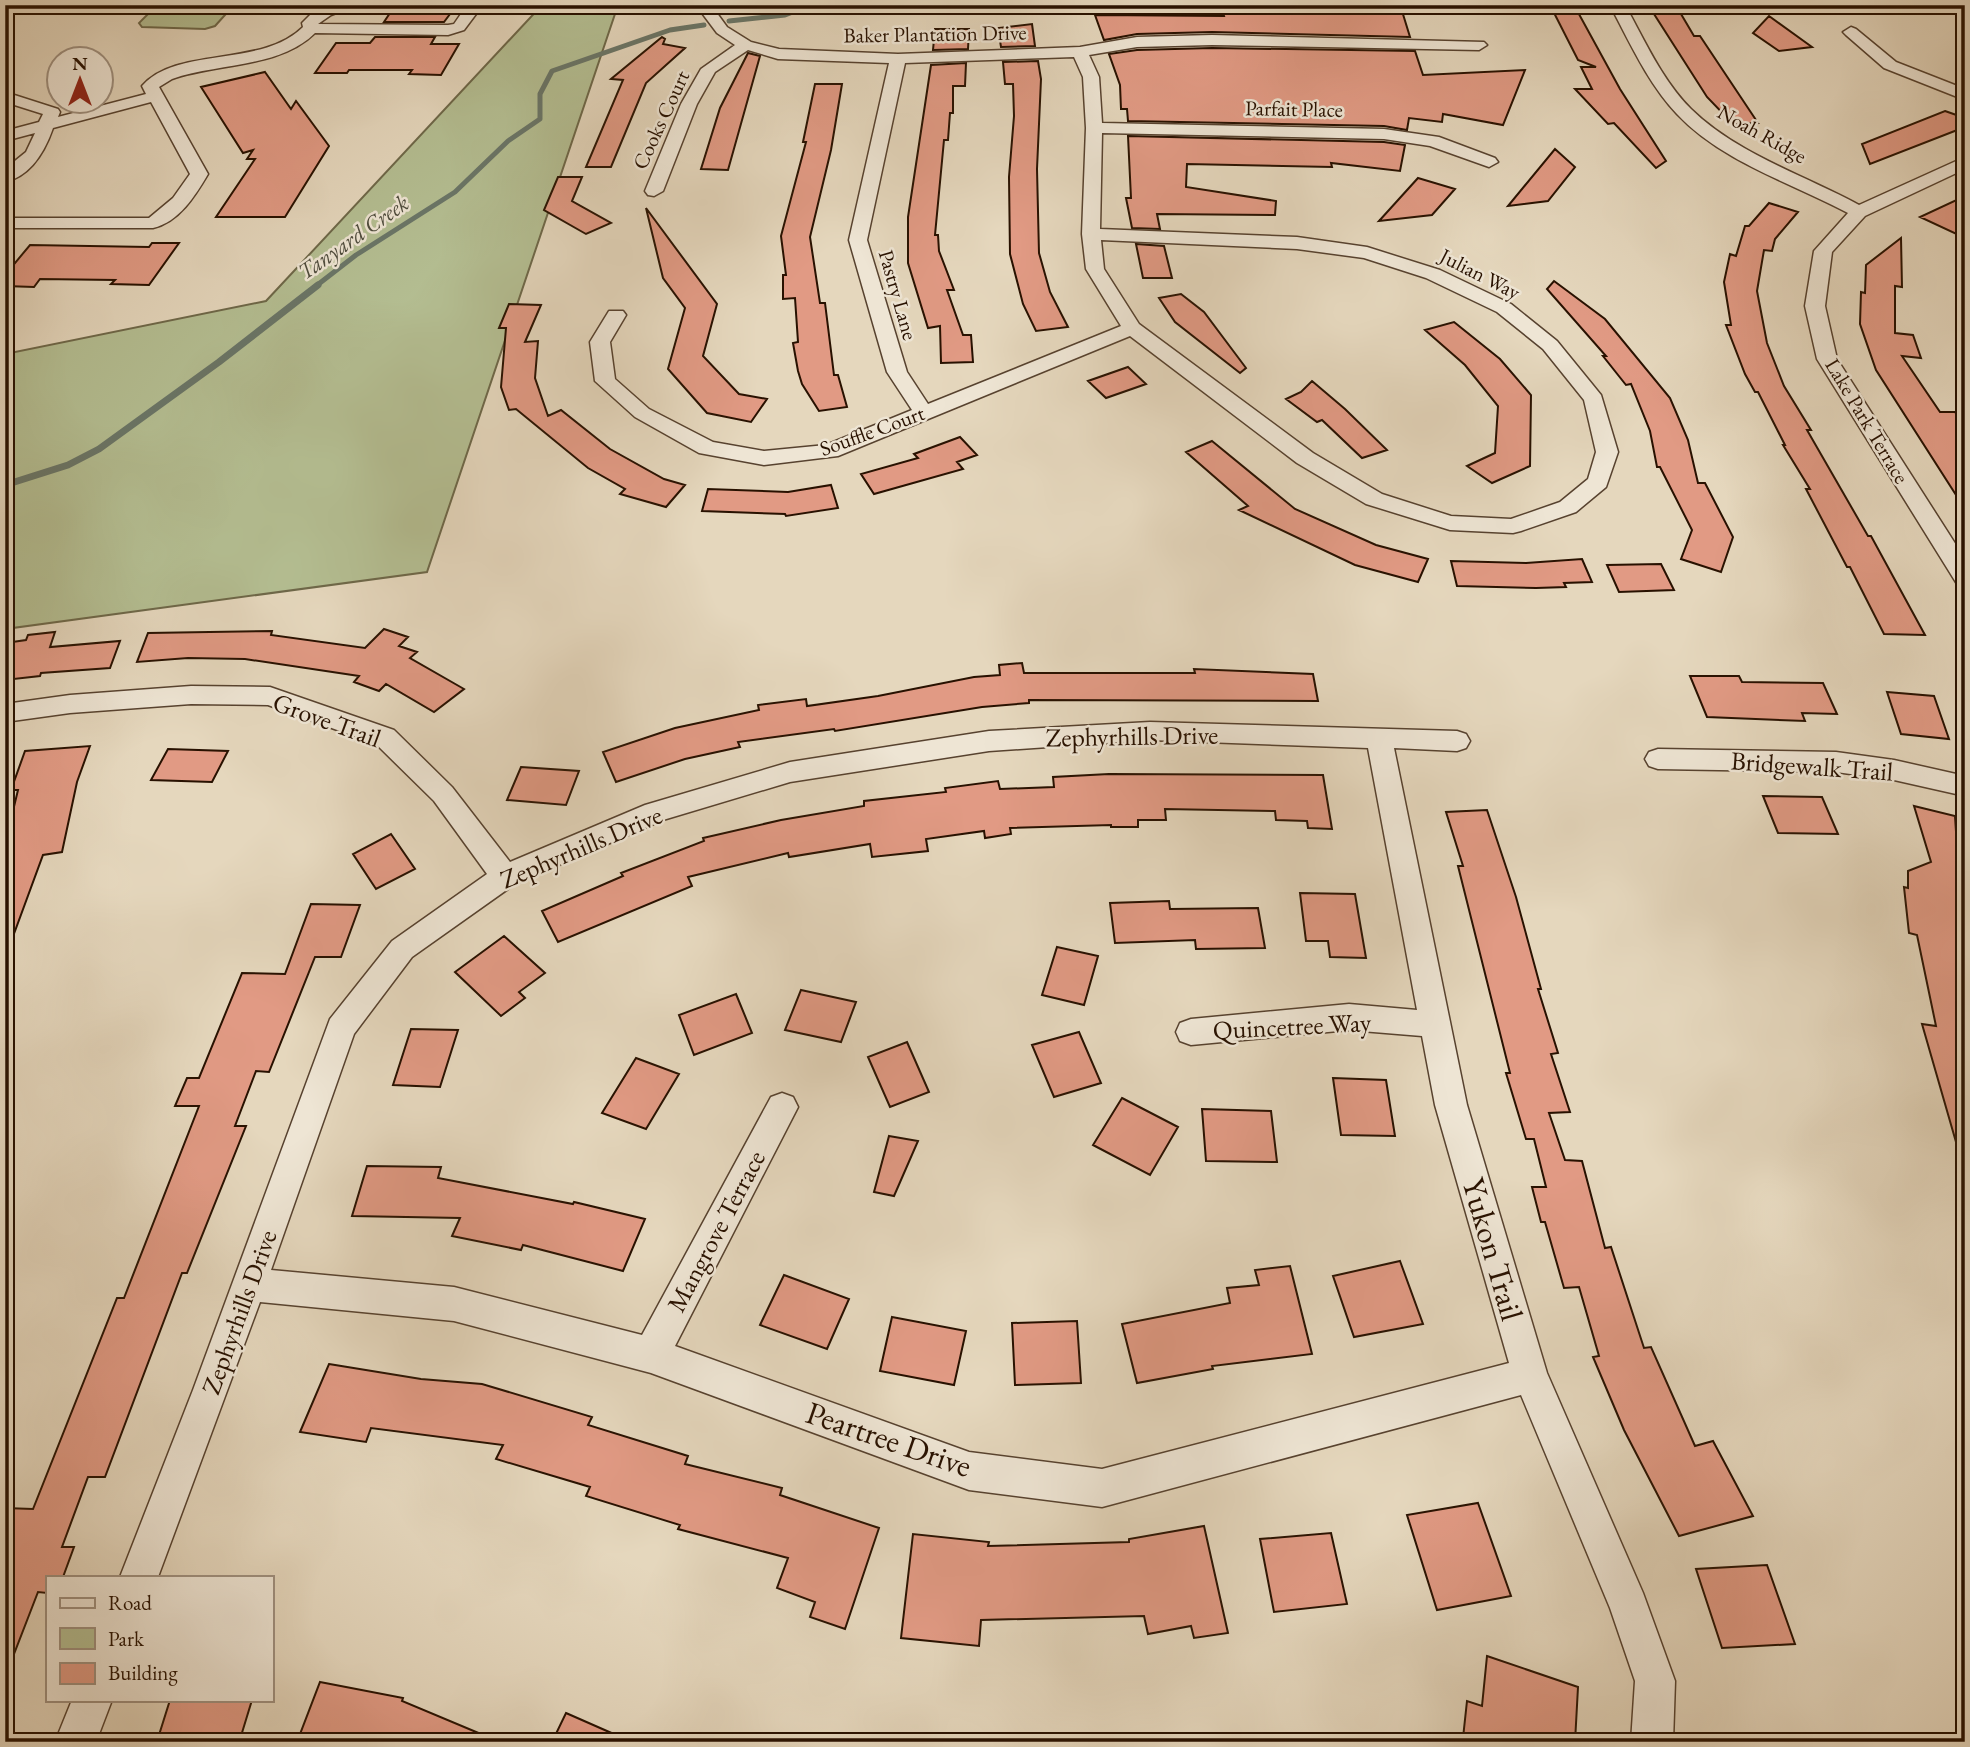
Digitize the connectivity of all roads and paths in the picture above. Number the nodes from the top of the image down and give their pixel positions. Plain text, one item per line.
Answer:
1 (703, 5) edge
2 (1616, 5) edge
3 (311, 27) junction
4 (1851, 32) dead end
5 (746, 45) junction
6 (1479, 45) dead end
7 (1080, 52) junction
8 (898, 59) junction
9 (156, 96) junction
10 (1965, 96) edge
11 (5, 97) edge
12 (5, 105) edge
13 (5, 114) edge
14 (46, 124) junction
15 (1094, 128) junction
16 (5, 136) edge
17 (1489, 162) dead end
18 (1965, 162) edge
19 (5, 177) edge
20 (654, 191) dead end
21 (1858, 212) junction
22 (5, 223) edge
23 (1091, 234) junction
24 (616, 315) dead end
25 (1132, 328) junction
26 (924, 413) junction
27 (1965, 578) edge
28 (5, 713) edge
29 (1379, 739) junction
30 (1457, 741) dead end
31 (1658, 758) dead end
32 (1965, 786) edge
33 (505, 876) junction
34 (1435, 1024) junction
35 (1191, 1032) dead end
36 (782, 1107) dead end
37 (249, 1284) junction
38 (651, 1355) junction
39 (1530, 1375) junction
40 (139, 1576) edge
41 (91, 1702) edge
42 (75, 1742) edge
43 (1653, 1742) edge

1 - 5 street, Baker Plantation Drive
2 - 21 street, Noah Ridge
3 - 3 street
3 - 9 street
4 - 10 street
5 - 8 street, Baker Plantation Drive
5 - 20 street, Cooks Court
6 - 7 street, Baker Plantation Drive
7 - 8 street, Baker Plantation Drive
7 - 15 street, Julian Way
8 - 26 street, Pastry Lane
9 - 14 street
9 - 22 street
11 - 14 street
12 - 14 street
13 - 14 street
14 - 16 street
14 - 19 street
15 - 17 street, Parfait Place
15 - 23 street, Julian Way
18 - 21 street, Lake Park Terrace
21 - 27 street, Lake Park Terrace
23 - 25 street, Julian Way
23 - 25 street, Julian Way
24 - 26 street, Souffle Court
25 - 26 street, Souffle Court
28 - 33 street, Grove Trail
29 - 30 street, Zephyrhills Drive
29 - 33 street, Zephyrhills Drive
29 - 34 street, Yukon Trail
31 - 32 street, Bridgewalk Trail
33 - 37 street, Zephyrhills Drive
34 - 35 street, Quincetree Way
34 - 39 street, Yukon Trail
36 - 38 street, Mangrove Terrace
37 - 38 street, Peartree Drive
37 - 40 street, Zephyrhills Drive
38 - 39 street, Peartree Drive
39 - 43 street, Yukon Trail
41 - 42 street

